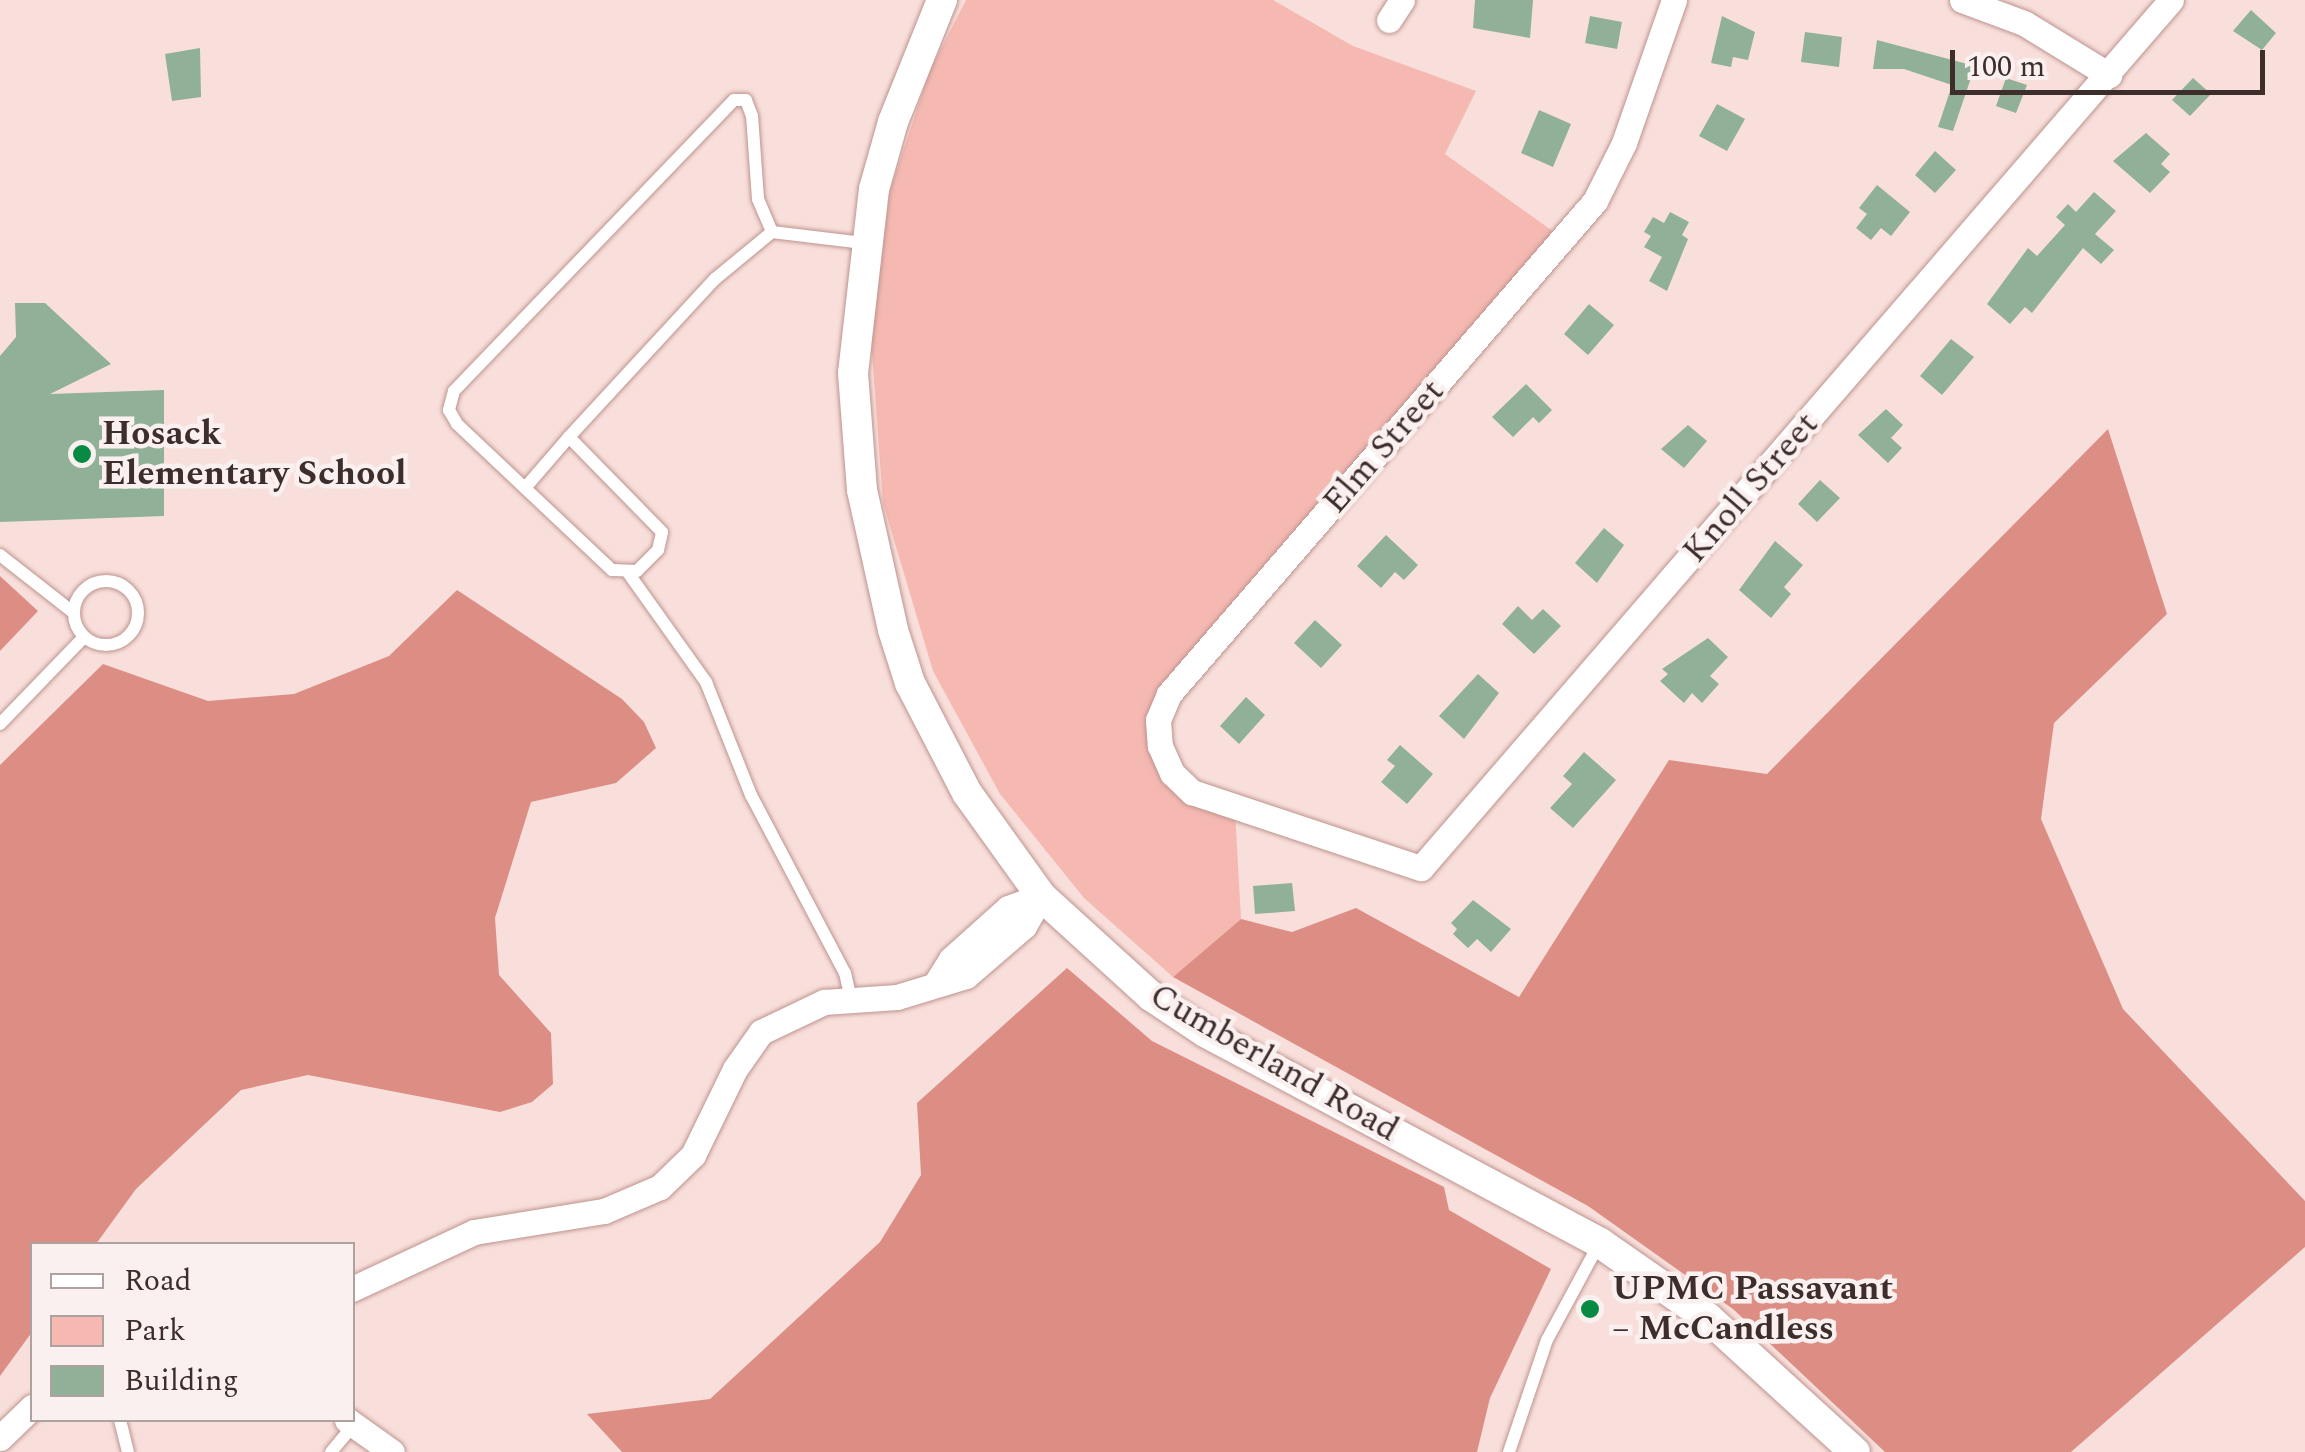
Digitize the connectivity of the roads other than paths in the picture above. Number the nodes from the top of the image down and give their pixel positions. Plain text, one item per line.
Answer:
1 (942, 0) edge
2 (1674, 0) edge
3 (1962, 0) edge
4 (2171, 0) edge
5 (2108, 75) junction
6 (772, 232) junction
7 (863, 243) junction
8 (569, 438) junction
9 (524, 488) junction
10 (0, 555) edge
11 (629, 574) junction
12 (74, 613) junction
13 (84, 637) junction
14 (0, 724) edge
15 (1287, 826) joint
16 (1042, 896) junction
17 (851, 999) junction
18 (1600, 1243) junction
19 (355, 1287) edge
20 (30, 1409) edge
21 (120, 1422) edge
22 (350, 1422) edge
23 (0, 1438) edge
24 (128, 1452) edge
25 (331, 1452) edge
26 (392, 1452) edge
27 (1509, 1452) edge
28 (1855, 1452) edge

1 - 7 street, Cumberland Road
2 - 15 street, Elm Street
3 - 5 street
4 - 5 street, Knoll Street
5 - 15 street, Knoll Street
6 - 7 lane
6 - 8 lane
6 - 9 lane
7 - 16 street, Cumberland Road
8 - 9 lane
8 - 11 lane
9 - 11 lane
10 - 12 lane
11 - 17 lane
12 - 13 lane
12 - 13 lane
13 - 14 lane
16 - 17 street
16 - 18 street, Cumberland Road
17 - 19 street
18 - 27 lane
18 - 28 street, Cumberland Road
20 - 23 street
21 - 24 lane
22 - 25 lane
22 - 26 street

